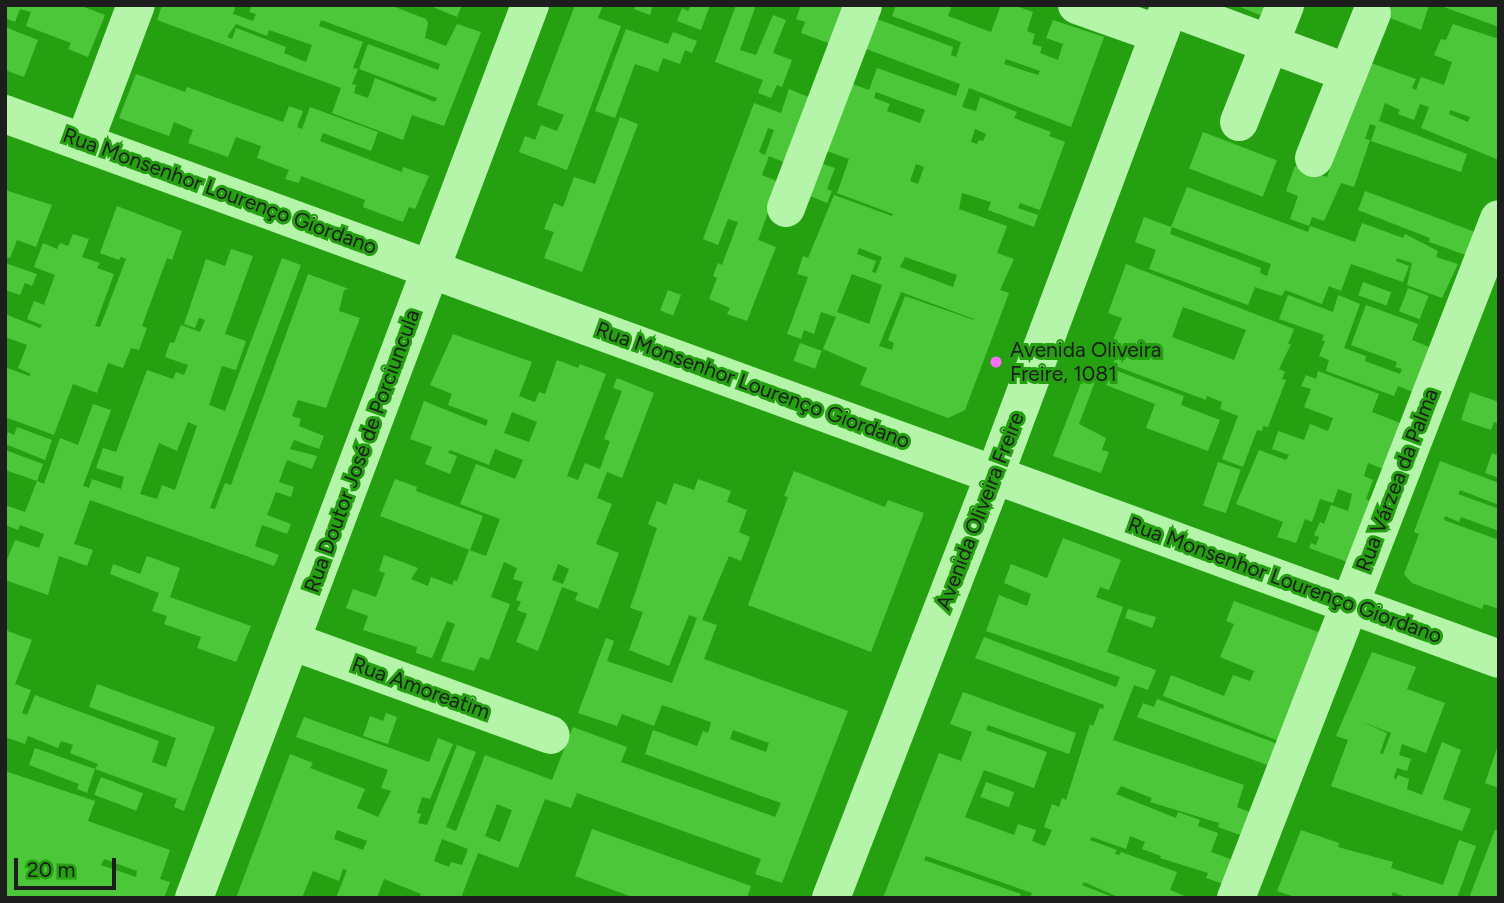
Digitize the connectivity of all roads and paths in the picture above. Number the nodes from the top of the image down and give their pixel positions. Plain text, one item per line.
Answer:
1 (136, 5) edge
2 (530, 5) edge
3 (863, 5) edge
4 (1077, 5) edge
5 (1285, 5) edge
6 (1372, 13) dead end
7 (1167, 16) edge
8 (1270, 44) junction
9 (1348, 73) junction
10 (5, 114) edge
11 (1239, 122) dead end
12 (85, 143) junction
13 (1314, 158) dead end
14 (786, 208) dead end
15 (1499, 219) edge
16 (430, 267) junction
17 (995, 474) junction
18 (1349, 603) junction
19 (291, 640) junction
20 (1499, 659) edge
21 (551, 735) dead end
22 (194, 898) edge
23 (831, 898) edge
24 (1236, 898) edge

1 - 12 street
2 - 16 street, Rua Doutor José de Porciuncula
3 - 14 street
4 - 7 street
5 - 8 street
6 - 9 street
7 - 8 street
7 - 17 street, Avenida Oliveira Freire
8 - 9 street
8 - 11 street
9 - 13 street
10 - 12 street, Rua Monsenhor Lourenço Giordano
12 - 16 street, Rua Monsenhor Lourenço Giordano
15 - 18 street, Rua Várzea da Palma
16 - 17 street, Rua Monsenhor Lourenço Giordano
16 - 19 street, Rua Doutor José de Porciuncula
17 - 18 street, Rua Monsenhor Lourenço Giordano
17 - 23 street, Avenida Oliveira Freire
18 - 20 street, Rua Monsenhor Lourenço Giordano
18 - 24 street, Rua Várzea da Palma
19 - 21 street, Rua Amoreatim
19 - 22 street, Rua Doutor José de Porciuncula

